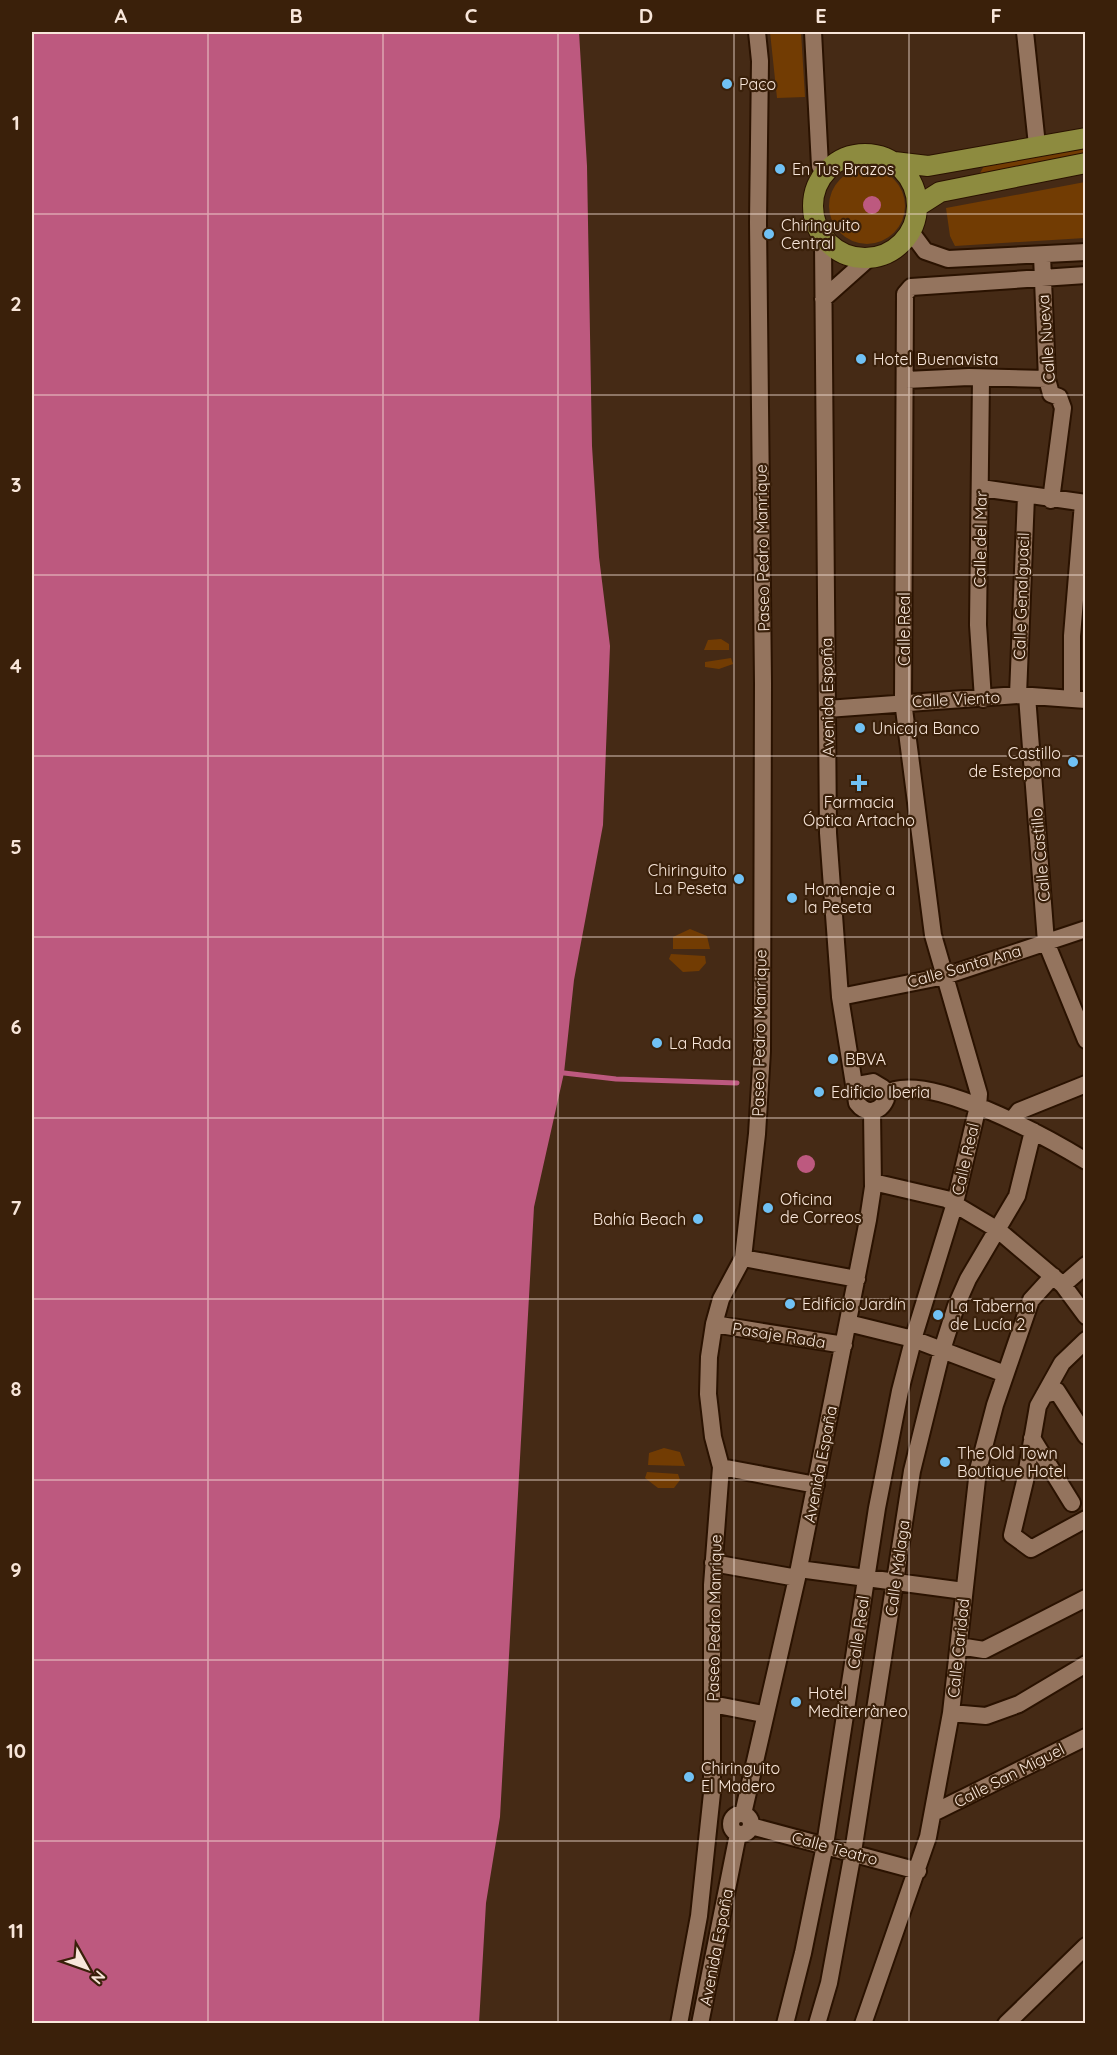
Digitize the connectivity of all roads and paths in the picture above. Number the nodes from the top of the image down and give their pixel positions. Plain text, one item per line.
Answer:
1 (757, 32) edge
2 (813, 32) edge
3 (1025, 32) edge
4 (1086, 138) edge
5 (1037, 145) junction
6 (894, 162) junction
7 (1086, 163) edge
8 (824, 174) junction
9 (918, 206) junction
10 (910, 232) junction
11 (821, 233) junction
12 (1086, 252) edge
13 (1042, 255) junction
14 (869, 258) junction
15 (1001, 258) junction
16 (1086, 275) edge
17 (1042, 278) junction
18 (990, 282) junction
19 (823, 299) junction
20 (981, 379) junction
21 (1047, 379) junction
22 (906, 380) junction
23 (981, 488) junction
24 (1026, 496) junction
25 (1051, 500) junction
26 (1084, 503) edge
27 (1022, 695) junction
28 (983, 699) junction
29 (1078, 699) edge
30 (903, 701) junction
31 (827, 709) junction
32 (1086, 929) edge
33 (1046, 942) junction
34 (945, 976) junction
35 (840, 997) junction
36 (1085, 1039) edge
37 (1086, 1084) edge
38 (856, 1094) junction
39 (886, 1095) junction
40 (978, 1106) junction
41 (872, 1112) junction
42 (1012, 1120) junction
43 (1033, 1131) junction
44 (1086, 1161) edge
45 (873, 1182) junction
46 (955, 1203) junction
47 (998, 1230) junction
48 (743, 1258) junction
49 (1086, 1265) edge
50 (857, 1279) junction
51 (1058, 1281) junction
52 (1086, 1316) edge
53 (848, 1323) junction
54 (714, 1324) junction
55 (913, 1339) junction
56 (1086, 1340) edge
57 (844, 1345) junction
58 (942, 1350) junction
59 (1005, 1374) junction
60 (1044, 1395) junction
61 (1086, 1436) edge
62 (1032, 1438) junction
63 (721, 1467) junction
64 (816, 1485) junction
65 (1072, 1503) dead end
66 (1086, 1519) edge
67 (713, 1563) junction
68 (798, 1573) junction
69 (866, 1578) junction
70 (896, 1582) junction
71 (964, 1591) junction
72 (1086, 1598) edge
73 (959, 1646) junction
74 (1086, 1664) edge
75 (851, 1680) junction
76 (878, 1686) junction
77 (712, 1704) junction
78 (758, 1713) dead end
79 (951, 1713) junction
80 (1086, 1737) edge
81 (933, 1813) junction
82 (744, 1825) junction
83 (825, 1845) junction
84 (854, 1852) junction
85 (918, 1871) junction
86 (1086, 1946) edge
87 (679, 2024) edge
88 (700, 2024) edge
89 (785, 2024) edge
90 (816, 2024) edge
91 (863, 2024) edge
92 (1006, 2024) edge

1 - 48 street, Paseo Pedro Manrique
2 - 8 street
3 - 5 street
4 - 5 main road
5 - 6 main road
6 - 8 main road
6 - 9 main road
7 - 9 main road
8 - 11 main road
9 - 10 main road
10 - 14 main road
10 - 15 street
11 - 14 main road
11 - 19 street, Avenida España
12 - 13 street
13 - 15 street
13 - 17 street, Calle Nueva
14 - 19 street
15 - 18 street
16 - 17 street
17 - 18 street
17 - 21 street, Calle Nueva
18 - 22 street, Calle Real
19 - 31 street, Avenida España
20 - 21 street
20 - 22 street
20 - 23 street, Calle del Mar
21 - 25 street, Calle Nueva
22 - 30 street, Calle Real
23 - 24 street
23 - 28 street, Calle del Mar
24 - 25 street
24 - 27 street, Calle Genalguacil
25 - 26 street
26 - 29 street
27 - 28 street, Calle Viento
27 - 29 street, Calle Viento
27 - 33 street, Calle Castillo
28 - 30 street, Calle Viento
30 - 31 street, Calle Viento
30 - 34 street, Calle Real
31 - 35 street, Avenida España
32 - 33 street, Calle Santa Ana
33 - 34 street, Calle Santa Ana
33 - 36 street, Calle Castillo
34 - 35 street, Calle Santa Ana
34 - 40 street, Calle Real
35 - 38 street, Avenida España
37 - 42 street
38 - 39 street
38 - 41 street
39 - 40 street
39 - 41 street
40 - 42 street
40 - 46 street, Calle Real
41 - 45 street, Avenida España
42 - 43 street
43 - 44 street
43 - 47 street, Calle Málaga
45 - 46 street
45 - 50 street, Avenida España
46 - 47 street
46 - 55 street, Calle Real
47 - 51 street
47 - 58 street, Calle Málaga
48 - 50 street
48 - 54 street, Paseo Pedro Manrique
49 - 51 street, Calle Caridad
50 - 53 street, Avenida España
51 - 52 street
51 - 59 street, Calle Caridad
53 - 55 street
53 - 57 street, Avenida España
54 - 57 street, Pasaje Rada
54 - 63 street, Paseo Pedro Manrique
55 - 58 street
55 - 69 street, Calle Real
56 - 60 street
57 - 64 street, Avenida España
58 - 59 street
58 - 70 street, Calle Málaga
59 - 71 street, Calle Caridad
60 - 61 street
60 - 62 street
62 - 65 street
62 - 66 street
63 - 64 street
63 - 67 street, Paseo Pedro Manrique
64 - 68 street, Avenida España
67 - 68 street
67 - 77 street, Paseo Pedro Manrique
68 - 69 street
68 - 82 street, Avenida España
69 - 70 street
69 - 75 street, Calle Real
70 - 71 street
70 - 76 street, Calle Málaga
71 - 73 street, Calle Caridad
72 - 73 street
73 - 79 street, Calle Caridad
74 - 79 street
75 - 76 street
75 - 83 street, Calle Real
76 - 84 street, Calle Málaga
77 - 78 street
77 - 87 street, Paseo Pedro Manrique
79 - 81 street, Calle Caridad
80 - 81 street, Calle San Miguel
81 - 85 street, Calle Caridad
82 - 83 street, Calle Teatro
82 - 88 street, Avenida España
83 - 84 street, Calle Teatro
83 - 89 street, Calle Real
84 - 85 street, Calle Teatro
84 - 90 street, Calle Málaga
85 - 91 street, Calle Caridad
86 - 92 street

